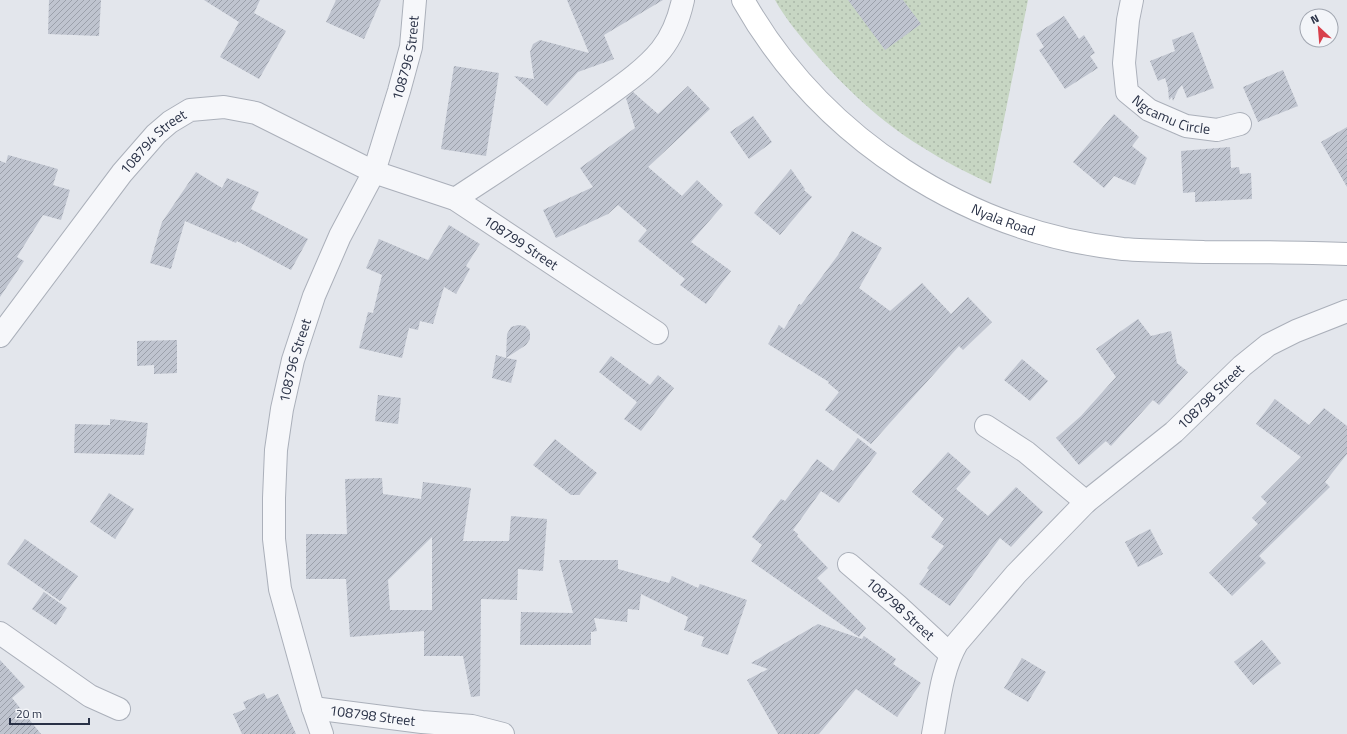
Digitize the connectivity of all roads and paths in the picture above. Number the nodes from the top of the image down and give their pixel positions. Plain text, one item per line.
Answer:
1 (415, 0) edge
2 (683, 0) edge
3 (743, 0) edge
4 (1132, 0) edge
5 (1240, 124) dead end
6 (374, 172) junction
7 (454, 199) junction
8 (1347, 254) edge
9 (1347, 311) edge
10 (657, 333) dead end
11 (0, 336) edge
12 (986, 426) dead end
13 (1086, 502) junction
14 (849, 564) dead end
15 (0, 633) edge
16 (950, 654) junction
17 (119, 708) dead end
18 (313, 708) junction
19 (322, 734) edge
20 (504, 734) edge
21 (933, 734) edge

1 - 6 street, 108796 Street
2 - 7 street
3 - 8 street, Nyala Road
4 - 5 street, Ngcamu Circle
6 - 7 street, 108799 Street
6 - 11 street, 108794 Street
6 - 18 street, 108796 Street
7 - 10 street, 108799 Street
9 - 13 street, 108798 Street
12 - 13 street
13 - 16 street, 108798 Street
14 - 16 street, 108798 Street
15 - 17 street
16 - 21 street, 108798 Street
18 - 19 street, 108796 Street
18 - 20 street, 108798 Street

